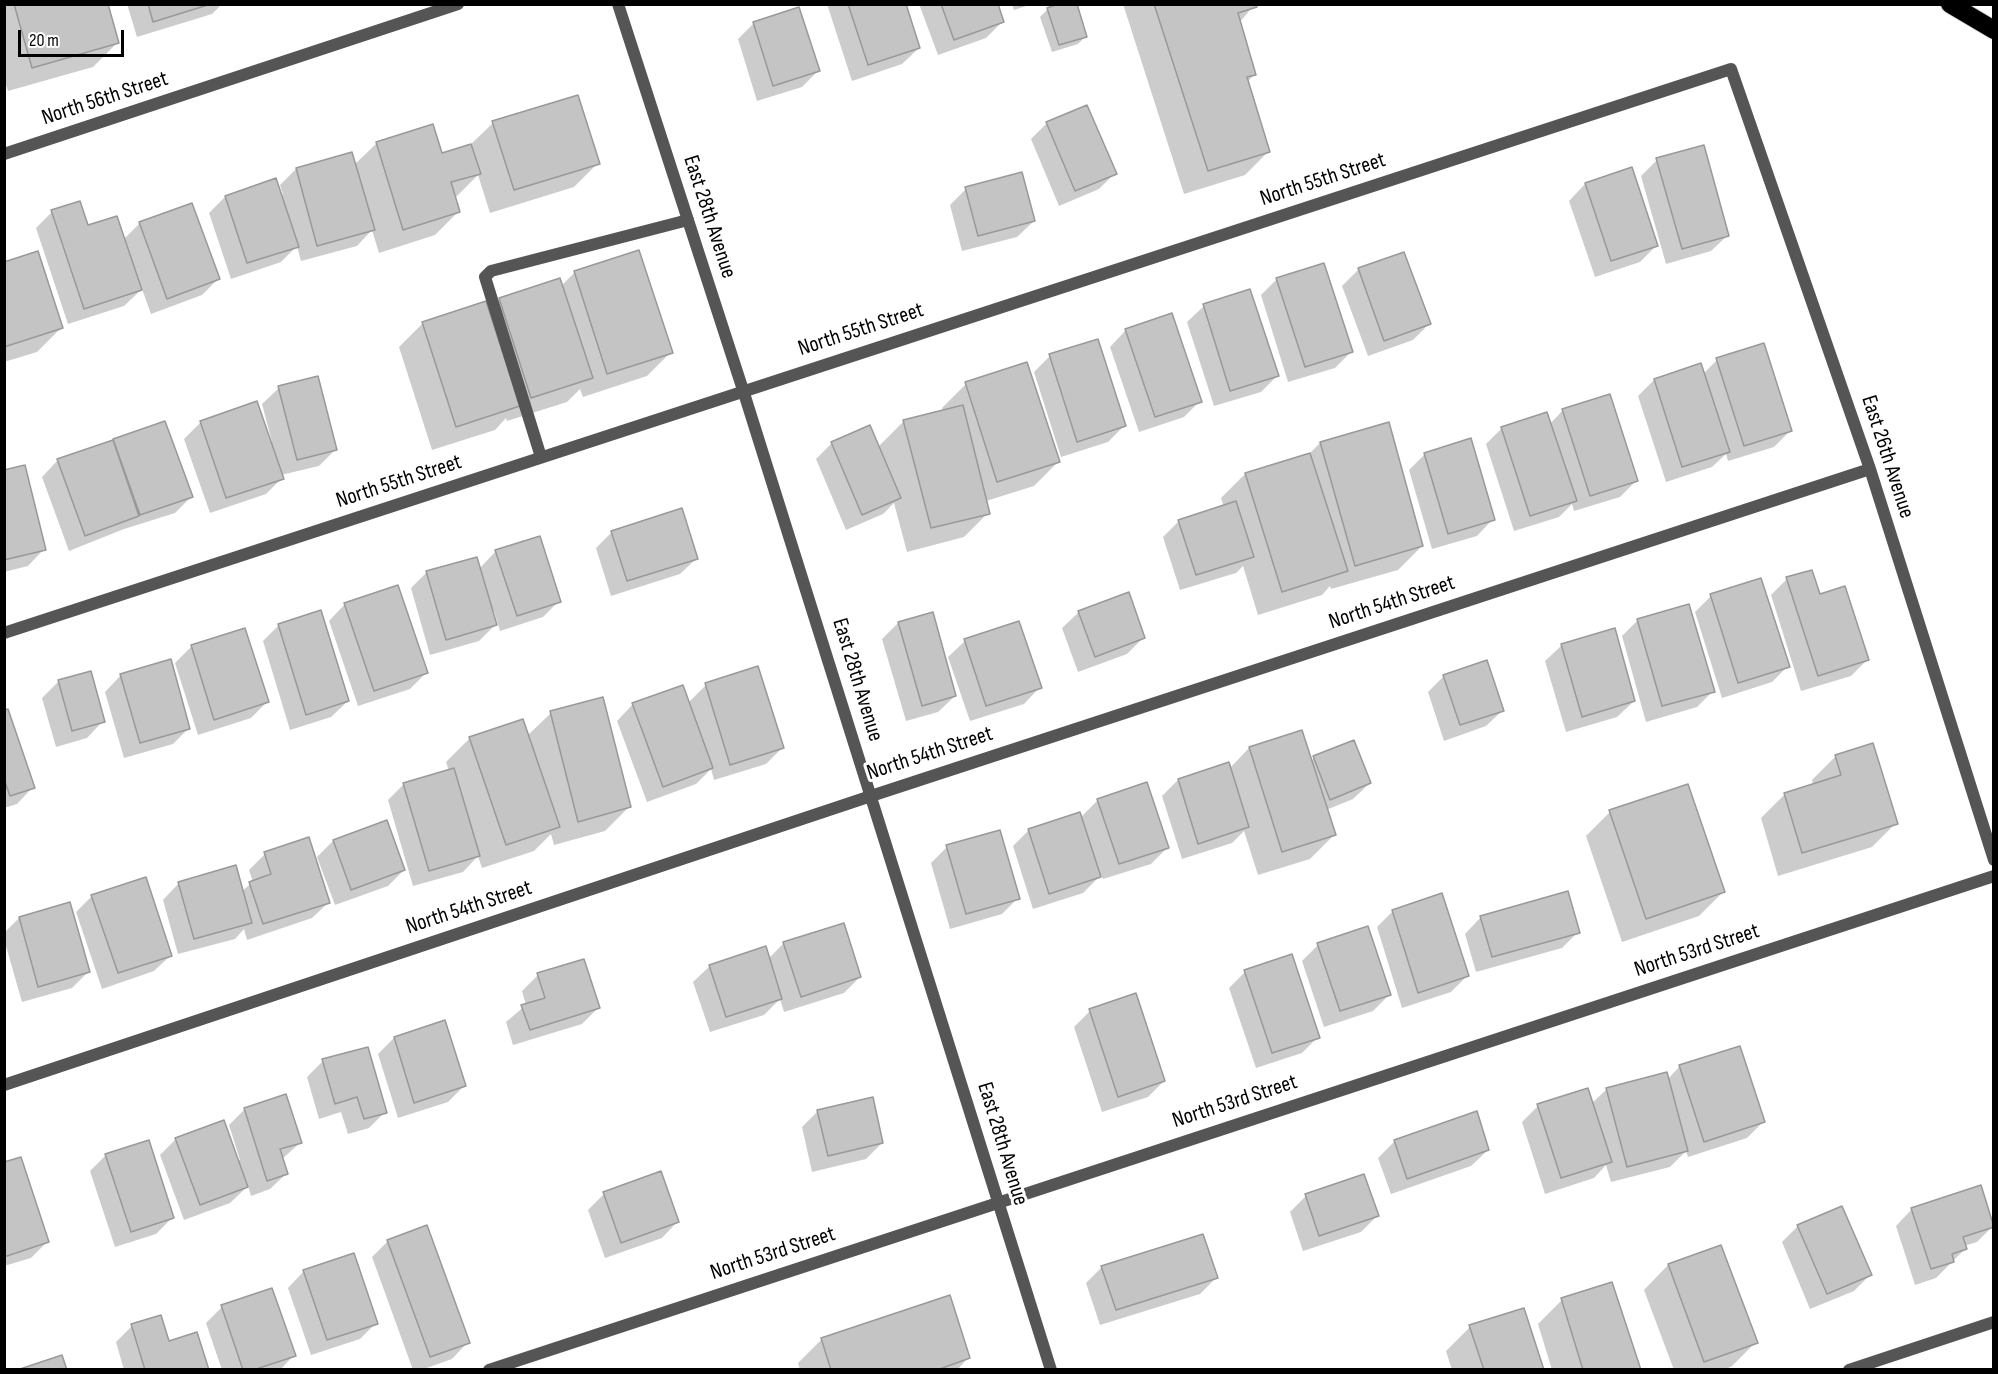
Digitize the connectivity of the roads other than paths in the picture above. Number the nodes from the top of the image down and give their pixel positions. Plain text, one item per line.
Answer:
1 (458, 4) edge
2 (618, 4) edge
3 (1950, 4) edge
4 (1994, 30) edge
5 (1731, 69) joint
6 (4, 154) edge
7 (688, 220) junction
8 (743, 390) junction
9 (541, 457) junction
10 (1870, 468) junction
11 (4, 633) edge
12 (871, 796) junction
13 (1994, 860) edge
14 (1994, 876) edge
15 (4, 1084) edge
16 (998, 1202) junction
17 (1994, 1322) edge
18 (489, 1370) edge
19 (1051, 1370) edge
20 (1850, 1370) edge

1 - 6 street, North 56th Street
2 - 7 street, East 28th Avenue
3 - 4 highway
5 - 8 street, North 55th Street
5 - 10 street, East 26th Avenue
7 - 8 street, East 28th Avenue
7 - 9 street
8 - 9 street, North 55th Street
8 - 12 street, East 28th Avenue
9 - 11 street, North 55th Street
10 - 12 street, North 54th Street
10 - 13 street, East 26th Avenue
12 - 15 street, North 54th Street
12 - 16 street, East 28th Avenue
14 - 16 street, North 53rd Street
16 - 18 street, North 53rd Street
16 - 19 street, East 28th Avenue
17 - 20 street

